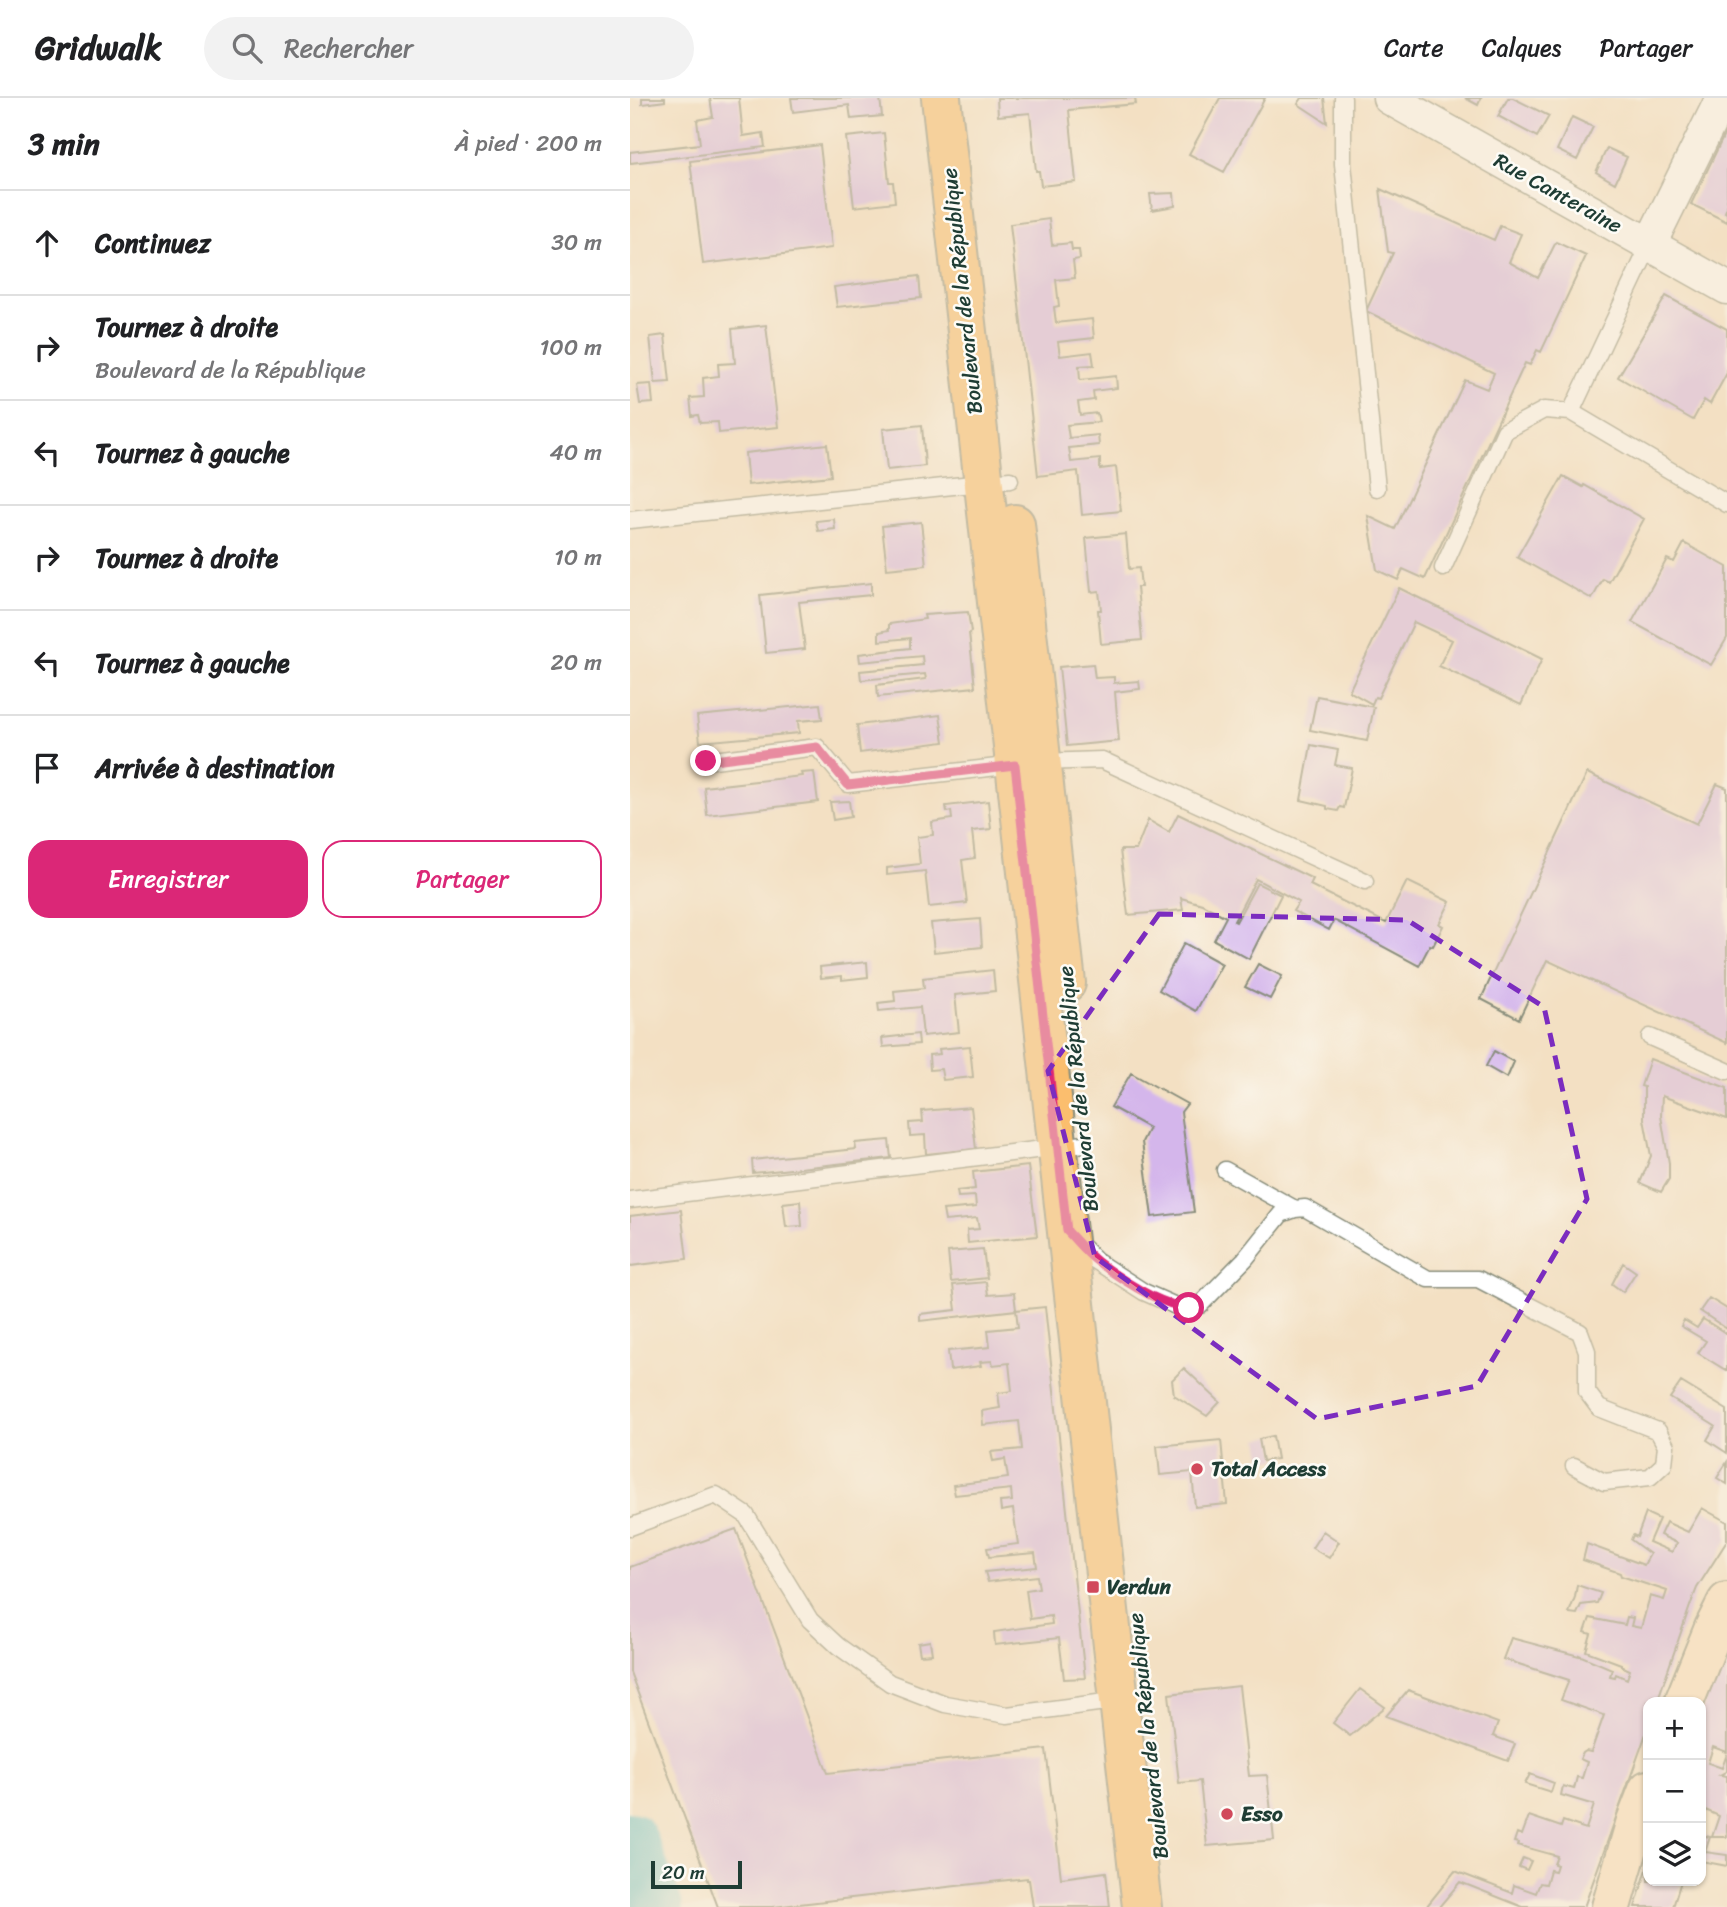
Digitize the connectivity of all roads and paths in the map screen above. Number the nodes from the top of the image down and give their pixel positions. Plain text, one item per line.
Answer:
1 (941, 98) edge
2 (967, 98) edge
3 (1343, 98) edge
4 (1389, 98) edge
5 (1722, 98) edge
6 (1650, 244) junction
7 (1727, 288) edge
8 (1571, 412) junction
9 (997, 482) junction
10 (1377, 488) dead end
11 (1727, 504) edge
12 (630, 520) edge
13 (1443, 568) dead end
14 (706, 761) dead end
15 (1028, 764) junction
16 (1366, 881) dead end
17 (1650, 1037) dead end
18 (1727, 1071) edge
19 (1070, 1146) junction
20 (1225, 1170) dead end
21 (630, 1200) edge
22 (1295, 1209) junction
23 (1067, 1231) junction
24 (1096, 1261) junction
25 (1574, 1466) dead end
26 (630, 1527) edge
27 (1727, 1602) edge
28 (1686, 1697) edge
29 (1132, 1698) junction
30 (1643, 1803) edge
31 (1142, 1907) edge
32 (1166, 1907) edge
33 (1611, 1907) edge

1 - 9 main road, Boulevard de la République
2 - 9 main road, Boulevard de la République
3 - 10 lane
4 - 6 street, Rue Canteraine
5 - 6 street
6 - 7 street, Rue Canteraine
6 - 8 lane
8 - 11 lane
8 - 13 lane
9 - 12 lane
9 - 15 main road, Boulevard de la République
14 - 15 lane
15 - 16 lane
15 - 19 main road, Boulevard de la République
17 - 18 lane
19 - 21 lane
19 - 23 main road, Boulevard de la République
19 - 24 main road, Boulevard de la République
20 - 22 lane
22 - 24 lane
22 - 25 lane
23 - 24 lane
23 - 29 main road, Boulevard de la République
24 - 29 main road, Boulevard de la République
26 - 29 lane
27 - 28 street
29 - 31 main road, Boulevard de la République
29 - 32 main road, Boulevard de la République
30 - 33 street

